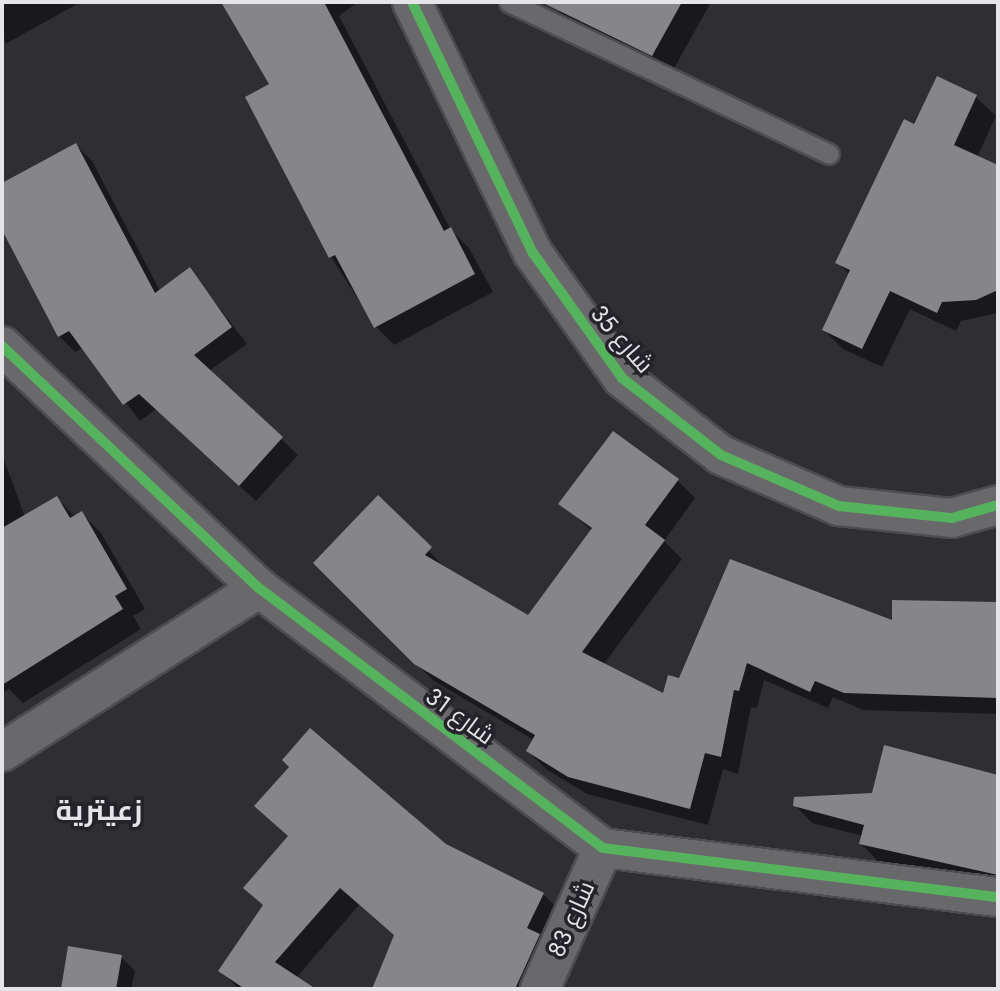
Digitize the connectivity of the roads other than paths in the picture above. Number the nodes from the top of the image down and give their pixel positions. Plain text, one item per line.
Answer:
1 (412, 2) edge
2 (509, 2) edge
3 (830, 154) dead end
4 (2, 346) edge
5 (998, 505) edge
6 (259, 588) junction
7 (2, 752) edge
8 (603, 848) junction
9 (998, 897) edge
10 (540, 989) edge

1 - 5 street, شارع 35
2 - 3 lane
4 - 6 street, شارع 31
6 - 7 street
6 - 8 street, شارع 31
8 - 9 street
8 - 10 street, شارع 83

